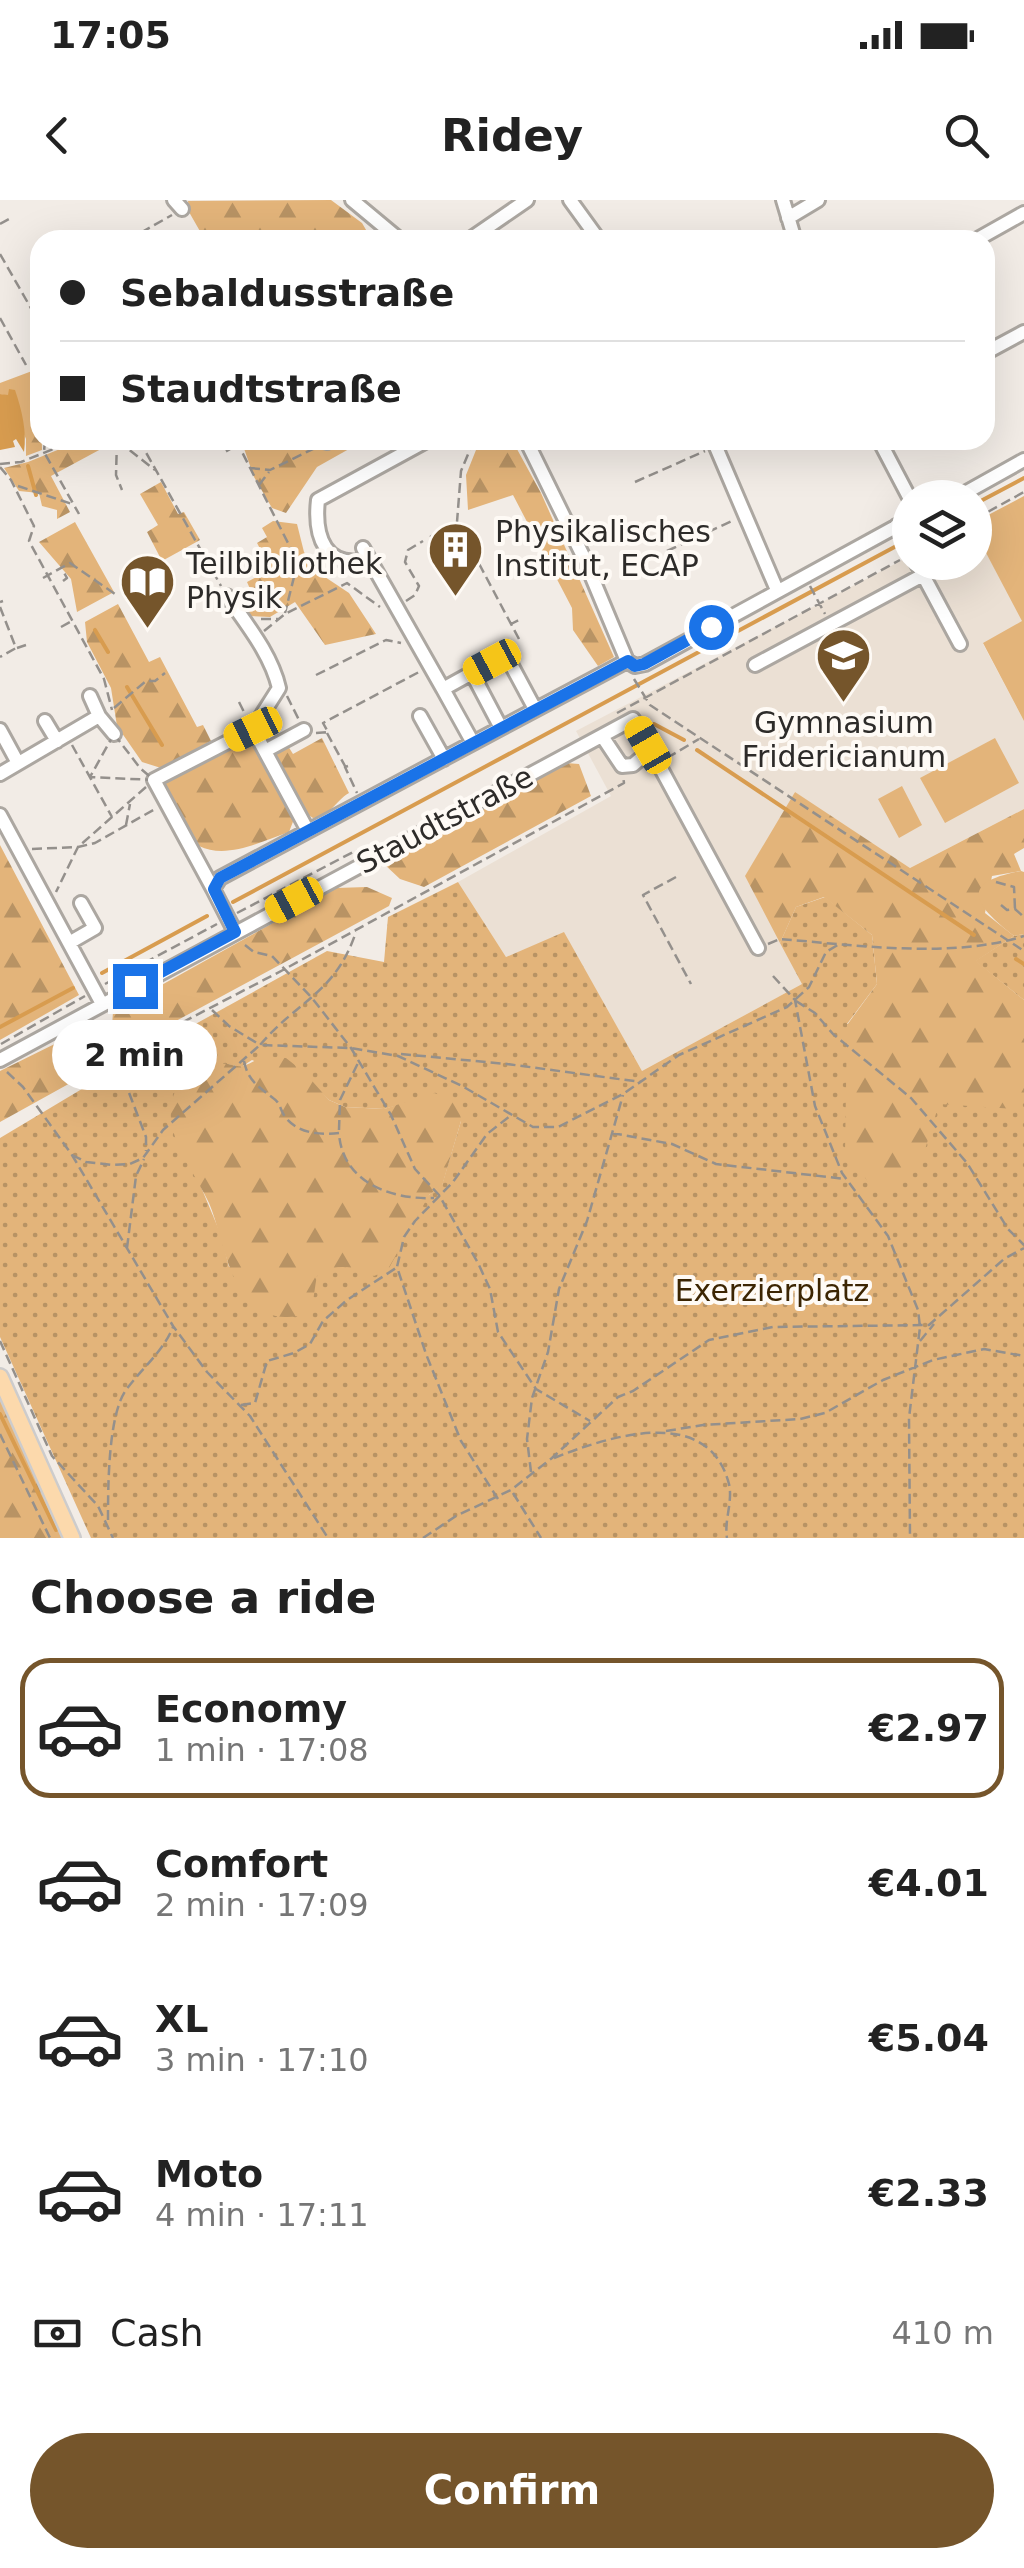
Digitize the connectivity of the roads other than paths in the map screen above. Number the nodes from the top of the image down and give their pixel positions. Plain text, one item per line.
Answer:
1 (352, 200) edge
2 (527, 200) edge
3 (570, 200) edge
4 (783, 200) edge
5 (818, 200) edge
6 (1024, 213) edge
7 (788, 218) junction
8 (383, 224) junction
9 (385, 230) edge
10 (389, 230) edge
11 (484, 230) edge
12 (592, 230) edge
13 (792, 230) edge
14 (994, 230) edge
15 (1024, 332) edge
16 (995, 348) edge
17 (400, 450) edge
18 (531, 450) edge
19 (717, 450) edge
20 (884, 450) edge
21 (1024, 460) edge
22 (900, 480) edge
23 (988, 480) edge
24 (892, 532) edge
25 (892, 575) edge
26 (924, 580) edge
27 (777, 590) junction
28 (227, 596) road end
29 (960, 644) dead end
30 (756, 665) dead end
31 (632, 668) junction
32 (472, 673) junction
33 (443, 689) junction
34 (90, 696) dead end
35 (535, 709) junction
36 (106, 713) junction
37 (420, 716) dead end
38 (45, 721) dead end
39 (501, 728) junction
40 (253, 729) junction
41 (0, 730) edge
42 (304, 730) road end
43 (113, 733) road end
44 (602, 736) junction
45 (62, 738) junction
46 (474, 743) junction
47 (265, 751) junction
48 (648, 752) junction
49 (444, 759) junction
50 (18, 763) junction
51 (0, 774) edge
52 (0, 815) edge
53 (308, 831) junction
54 (214, 889) junction
55 (81, 902) dead end
56 (235, 932) junction
57 (69, 944) junction
58 (758, 948) road end
59 (102, 1004) junction
60 (0, 1061) edge
61 (0, 1376) edge
62 (72, 1538) edge

1 - 8 street
2 - 11 street
3 - 12 street
4 - 7 street
5 - 7 street
6 - 14 street
7 - 13 street
8 - 9 street
8 - 10 street
15 - 16 street
17 - 33 street, Staudtstraße
18 - 31 street
19 - 27 street
20 - 22 street
21 - 23 street
24 - 27 street
25 - 30 street
26 - 29 street
27 - 31 street
28 - 40 street
31 - 35 street
32 - 33 street
32 - 35 street
32 - 39 street
33 - 46 street, Staudtstraße
34 - 36 street
35 - 39 street
36 - 43 street
36 - 45 street
37 - 49 street, Staudtstraße
38 - 45 street
39 - 46 street
40 - 47 street
40 - 54 street
41 - 50 street
42 - 47 street
44 - 48 street
44 - 48 street, Staudtstraße
44 - 56 street, Staudtstraße
45 - 50 street
46 - 49 street, Staudtstraße
47 - 53 street
48 - 58 street
49 - 53 street, Staudtstraße
50 - 51 street
52 - 57 street
53 - 54 street, Staudtstraße
54 - 56 street
55 - 57 street
56 - 59 street, Staudtstraße
57 - 59 street
59 - 60 street, Staudtstraße
61 - 62 main road

